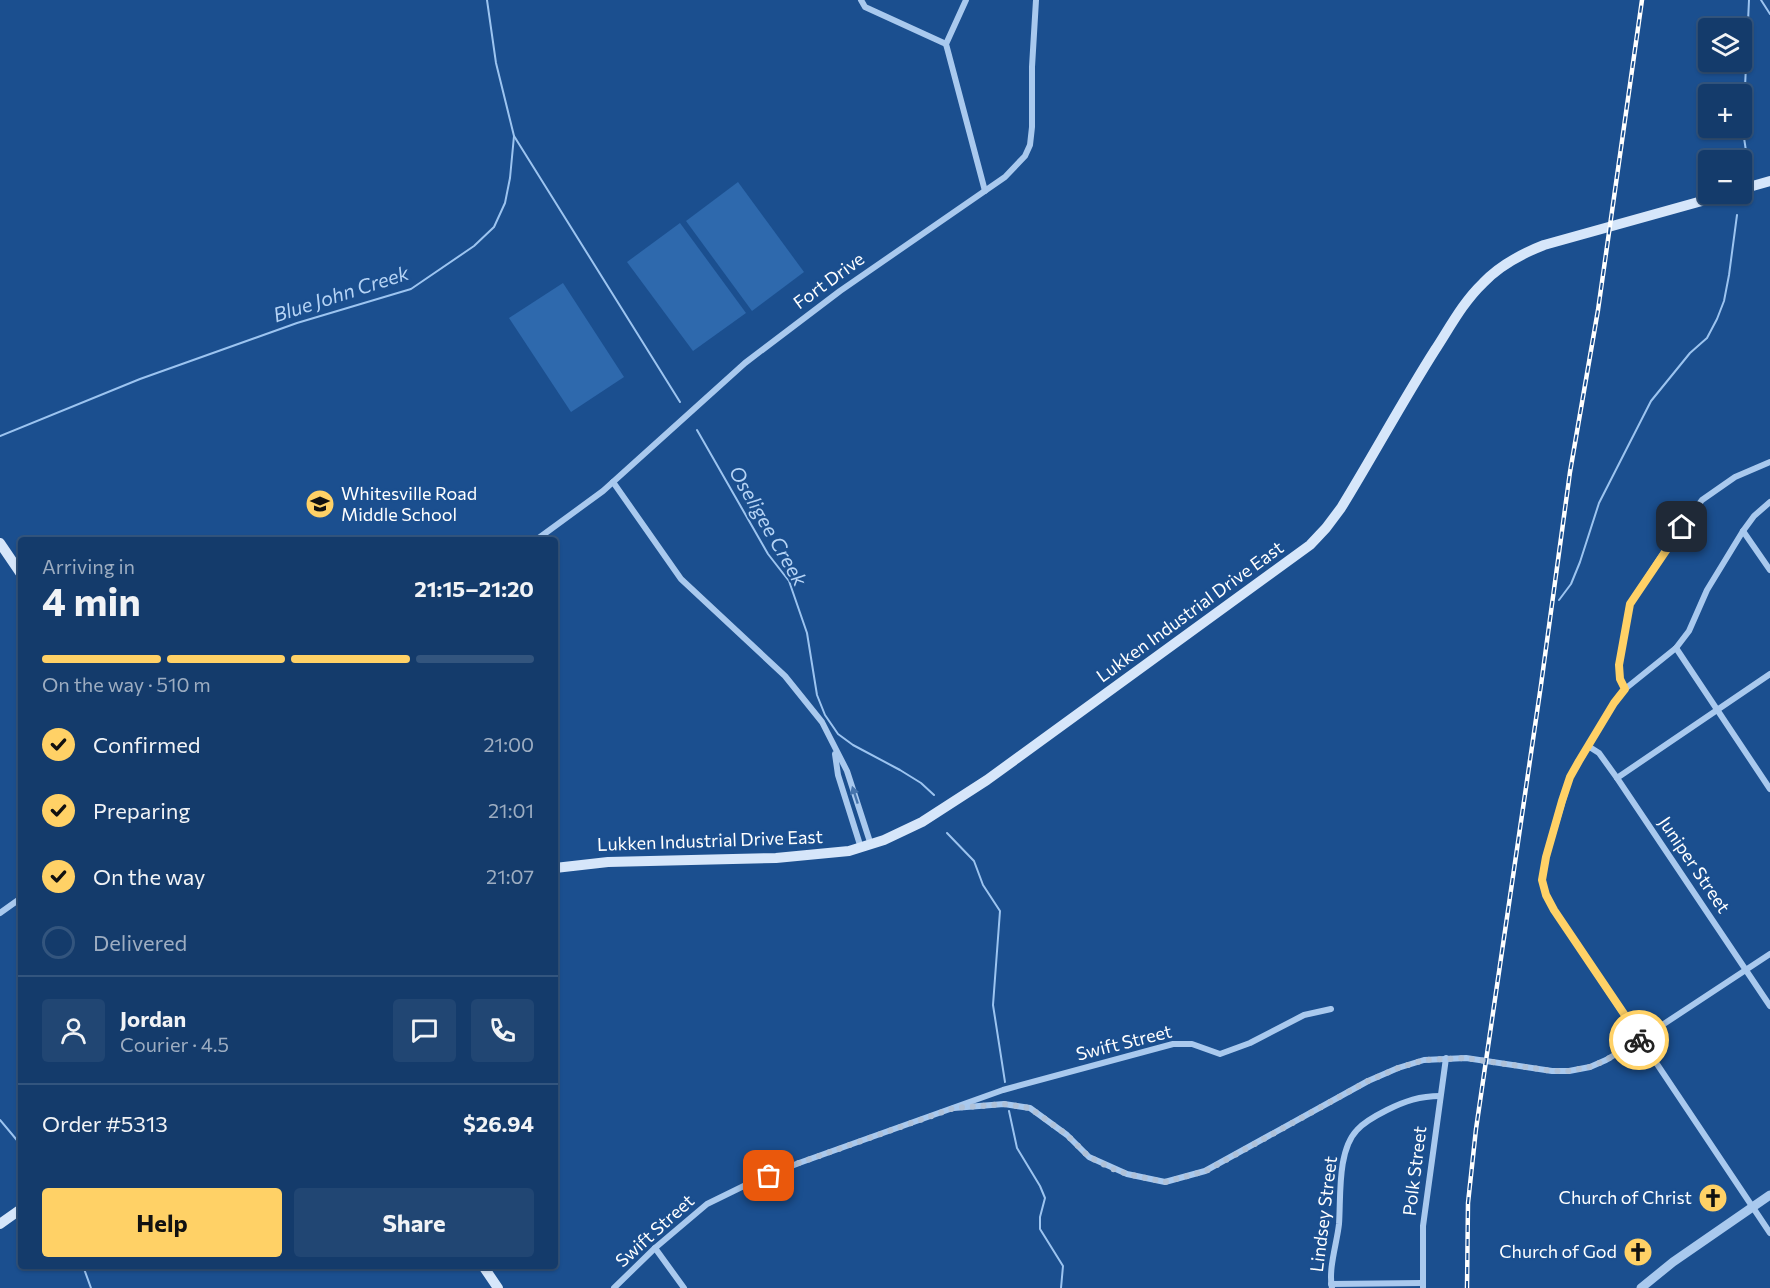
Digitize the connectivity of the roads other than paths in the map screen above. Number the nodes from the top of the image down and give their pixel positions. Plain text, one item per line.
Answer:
1 (861, 0) edge
2 (966, 0) edge
3 (1036, 0) edge
4 (946, 44) junction
5 (1770, 181) edge
6 (1752, 186) edge
7 (985, 191) junction
8 (1698, 202) edge
9 (1770, 462) edge
10 (613, 482) junction
11 (1770, 502) edge
12 (1743, 531) junction
13 (540, 537) edge
14 (0, 543) edge
15 (18, 570) edge
16 (1770, 570) edge
17 (1676, 648) junction
18 (1770, 674) edge
19 (1625, 689) junction
20 (1718, 710) junction
21 (1588, 746) junction
22 (834, 747) junction
23 (1617, 778) junction
24 (1770, 789) edge
25 (866, 846) junction
26 (558, 868) edge
27 (18, 900) edge
28 (0, 913) edge
29 (1770, 954) edge
30 (1746, 970) junction
31 (1770, 1006) edge
32 (1331, 1009) dead end
33 (1641, 1039) junction
34 (1446, 1058) junction
35 (1440, 1096) junction
36 (954, 1108) junction
37 (1770, 1196) edge
38 (1753, 1208) junction
39 (18, 1211) edge
40 (0, 1224) edge
41 (1770, 1233) edge
42 (656, 1248) junction
43 (485, 1269) edge
44 (1423, 1285) edge
45 (1331, 1286) edge
46 (498, 1288) edge
47 (614, 1288) edge
48 (684, 1288) edge
49 (1641, 1288) edge

1 - 4 street
2 - 4 street
3 - 7 street, Fort Drive
4 - 7 street
5 - 6 main road
7 - 10 street, Fort Drive
8 - 25 main road, Lukken Industrial Drive East
9 - 19 street
10 - 13 street, Fort Drive
10 - 22 street
11 - 12 street
12 - 16 street
12 - 17 street
14 - 15 main road
17 - 19 street
17 - 20 street
18 - 20 street
19 - 21 street
20 - 23 street
20 - 24 street
21 - 23 street, Juniper Street
21 - 33 street
25 -> 22 street
22 - 25 street
23 - 30 street, Juniper Street
25 - 26 main road, Lukken Industrial Drive East
27 - 28 street
29 - 30 street, Swift Street
30 - 31 street, Juniper Street
30 - 33 street, Swift Street
32 - 36 street, Swift Street
33 - 34 street, Swift Street
33 - 38 street
34 - 35 street, Polk Street
34 - 36 street, Swift Street
35 - 44 street, Polk Street
35 - 45 street, Lindsey Street
36 - 42 street, Swift Street
37 - 38 street
38 - 41 street
38 - 49 street
39 - 40 main road
42 - 47 street, Swift Street
42 - 48 street
43 - 46 main road
44 - 45 street

